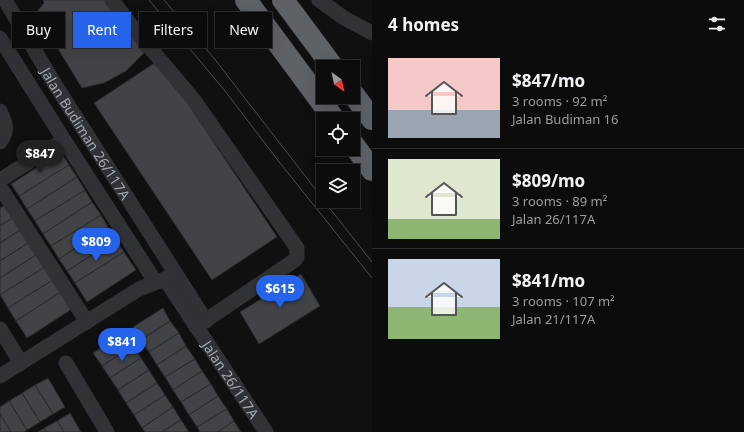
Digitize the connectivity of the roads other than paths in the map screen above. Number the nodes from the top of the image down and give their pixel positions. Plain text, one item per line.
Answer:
1 (6, 0) edge
2 (112, 0) edge
3 (246, 0) edge
4 (283, 0) edge
5 (320, 0) edge
6 (372, 33) edge
7 (0, 38) edge
8 (327, 60) edge
9 (54, 83) junction
10 (36, 95) junction
11 (360, 103) edge
12 (0, 111) edge
13 (329, 112) edge
14 (372, 119) edge
15 (64, 140) junction
16 (0, 142) edge
17 (360, 154) edge
18 (372, 170) edge
19 (0, 180) edge
20 (0, 187) edge
21 (157, 244) junction
22 (138, 254) junction
23 (165, 272) junction
24 (87, 322) junction
25 (201, 324) junction
26 (0, 329) edge
27 (21, 363) junction
28 (66, 363) dead end
29 (1, 372) edge
30 (107, 432) edge
31 (266, 432) edge

1 - 9 street, Jalan Budiman 26/117A
2 - 25 street
3 - 13 highway
4 - 8 highway
5 - 6 street
7 - 10 street
9 - 10 street
9 - 21 street, Jalan Budiman 26/117A
10 - 15 street
11 - 14 highway
12 - 16 street
15 - 19 street
15 - 22 street
17 - 18 highway
20 - 24 street
21 - 22 street
21 - 23 street, Jalan Budiman 26/117A
22 - 23 street
23 - 24 street
23 - 25 street, Jalan Budiman 26/117A
24 - 27 street
25 - 31 street, Jalan 26/117A
26 - 27 street
27 - 29 street
28 - 30 street

